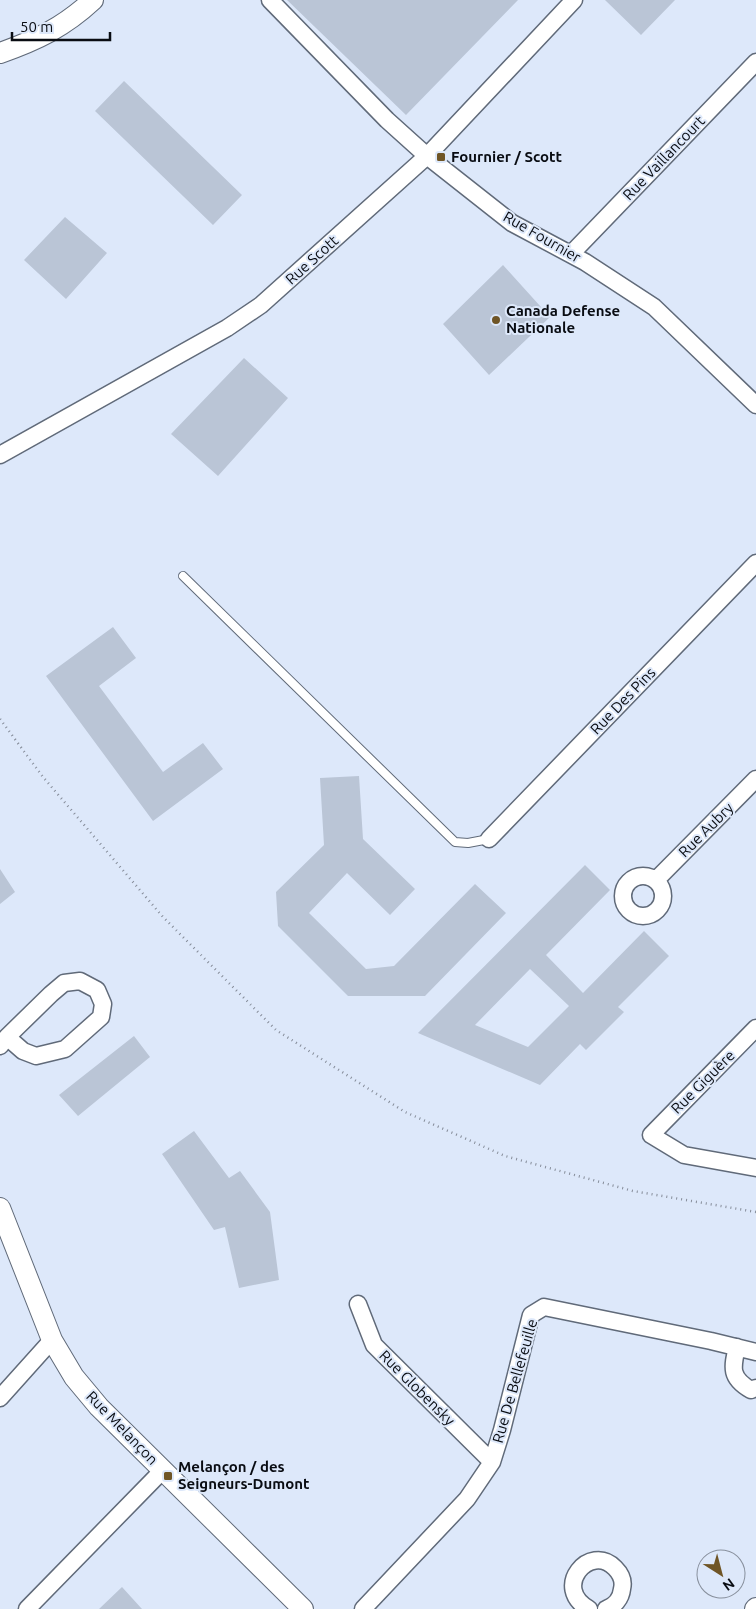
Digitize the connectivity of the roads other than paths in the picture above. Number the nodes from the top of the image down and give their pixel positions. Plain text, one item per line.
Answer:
1 (93, 0) edge
2 (270, 0) edge
3 (574, 0) edge
4 (0, 53) edge
5 (756, 62) edge
6 (427, 156) junction
7 (571, 254) junction
8 (756, 405) edge
9 (0, 455) edge
10 (756, 563) edge
11 (183, 576) dead end
12 (756, 779) edge
13 (490, 839) joint
14 (656, 880) dead end
15 (756, 1028) edge
16 (4, 1041) edge
17 (756, 1168) edge
18 (0, 1208) edge
19 (358, 1304) dead end
20 (52, 1340) junction
21 (737, 1347) junction
22 (756, 1352) edge
23 (756, 1388) edge
24 (0, 1398) edge
25 (492, 1462) junction
26 (163, 1470) junction
27 (27, 1609) edge
28 (303, 1609) edge
29 (363, 1609) edge
30 (589, 1609) edge
31 (606, 1609) edge

1 - 4 street
2 - 6 street, Rue Fournier
3 - 6 street, Rue Scott
5 - 7 street, Rue Vaillancourt
6 - 7 street, Rue Fournier
6 - 9 street, Rue Scott
7 - 8 street, Rue Fournier
10 - 13 street, Rue Des Pins
11 - 13 lane
12 - 14 street, Rue Aubry
15 - 17 street, Rue Giguère
16 - 16 street
18 - 20 street, Rue Melançon
19 - 25 street, Rue Globensky
20 - 24 street
20 - 26 street, Rue Melançon
21 - 22 street, Rue De Bellefeuille
21 - 23 street
21 - 25 street, Rue De Bellefeuille
25 - 29 street, Rue De Bellefeuille
26 - 27 street
26 - 28 street, Rue Melançon
30 - 31 street

